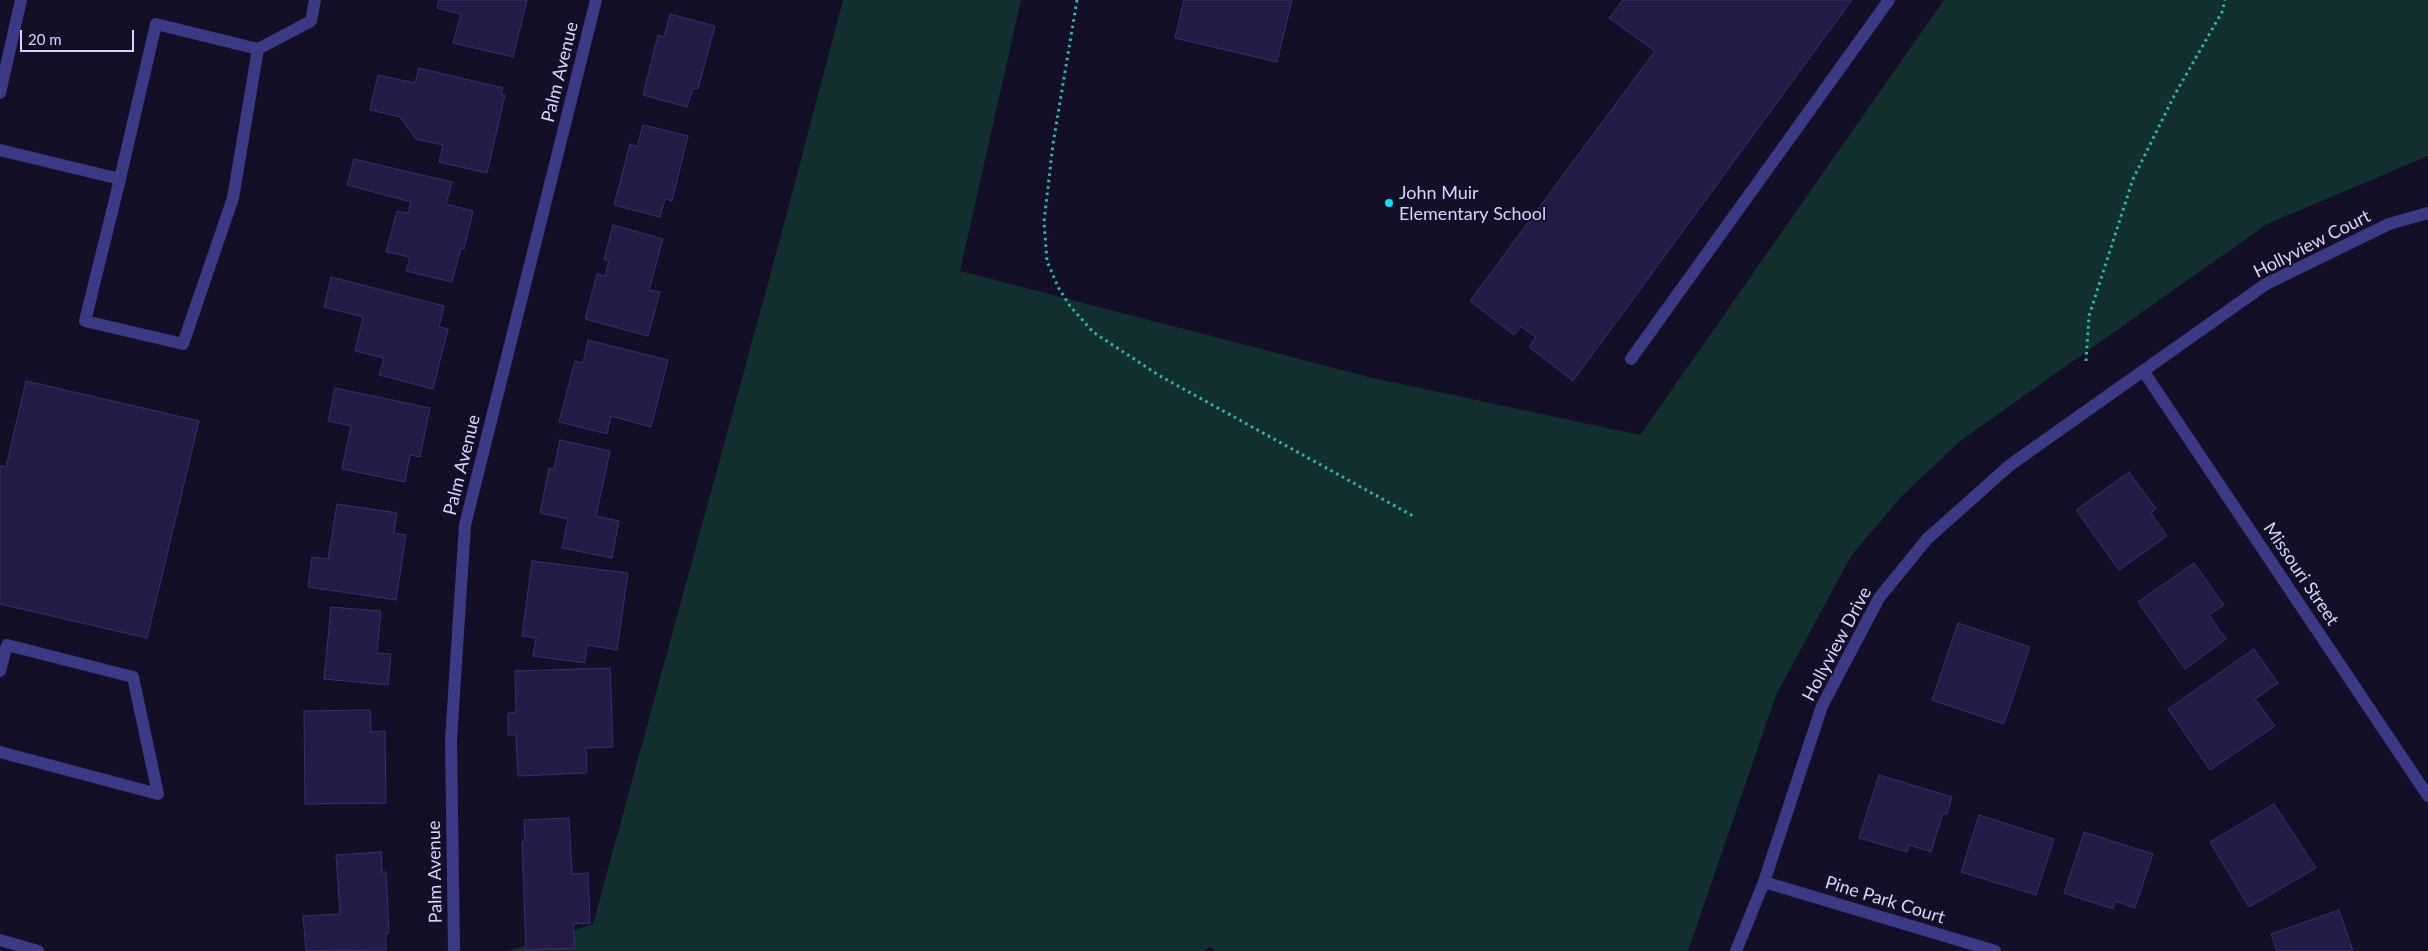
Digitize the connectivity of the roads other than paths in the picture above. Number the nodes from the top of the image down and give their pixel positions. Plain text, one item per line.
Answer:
1 (21, 0) edge
2 (315, 0) edge
3 (596, 0) edge
4 (1889, 0) edge
5 (258, 49) junction
6 (0, 93) edge
7 (0, 150) edge
8 (120, 179) junction
9 (2428, 212) edge
10 (1631, 359) dead end
11 (2144, 372) junction
12 (0, 671) edge
13 (0, 752) edge
14 (2428, 796) edge
15 (1764, 882) junction
16 (0, 940) edge
17 (38, 951) edge
18 (454, 951) edge
19 (1736, 951) edge
20 (1995, 951) edge

1 - 6 street
2 - 5 street
3 - 18 street, Palm Avenue
4 - 10 street
5 - 8 street
5 - 8 street
7 - 8 street
9 - 11 street, Hollyview Court
11 - 14 street, Missouri Street
11 - 15 street, Hollyview Drive
12 - 13 street
15 - 19 street, Hollyview Drive
15 - 20 street, Pine Park Court
16 - 17 street

